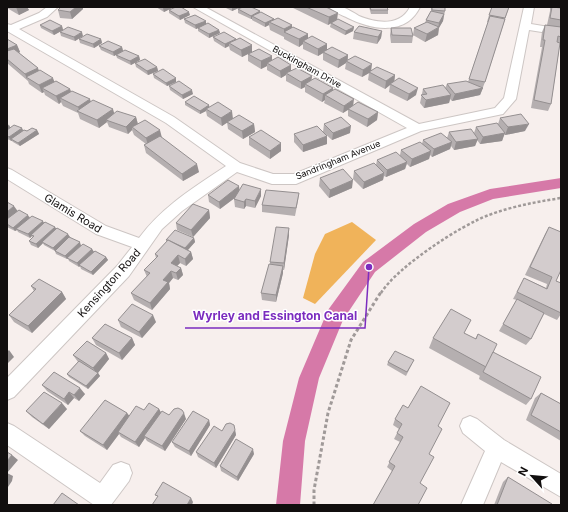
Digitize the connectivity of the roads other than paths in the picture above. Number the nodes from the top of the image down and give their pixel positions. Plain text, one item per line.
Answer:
1 (53, 7) edge
2 (198, 7) edge
3 (334, 7) edge
4 (415, 7) edge
5 (529, 7) edge
6 (525, 26) junction
7 (9, 28) edge
8 (561, 32) edge
9 (417, 128) junction
10 (235, 166) junction
11 (7, 173) edge
12 (143, 245) junction
13 (7, 391) edge
14 (470, 426) dead end
15 (7, 433) edge
16 (497, 447) junction
17 (121, 473) dead end
18 (561, 486) edge
19 (472, 505) edge

1 - 7 street
2 - 9 street, Buckingham Drive
3 - 4 street
5 - 6 street, Sandringham Avenue
6 - 8 street
6 - 9 street, Sandringham Avenue
7 - 10 street, Sandringham Avenue
9 - 10 street, Sandringham Avenue
10 - 12 street, Kensington Road
11 - 12 street, Glamis Road
12 - 13 street, Kensington Road
14 - 16 street
15 - 17 street
16 - 18 street
16 - 19 street

